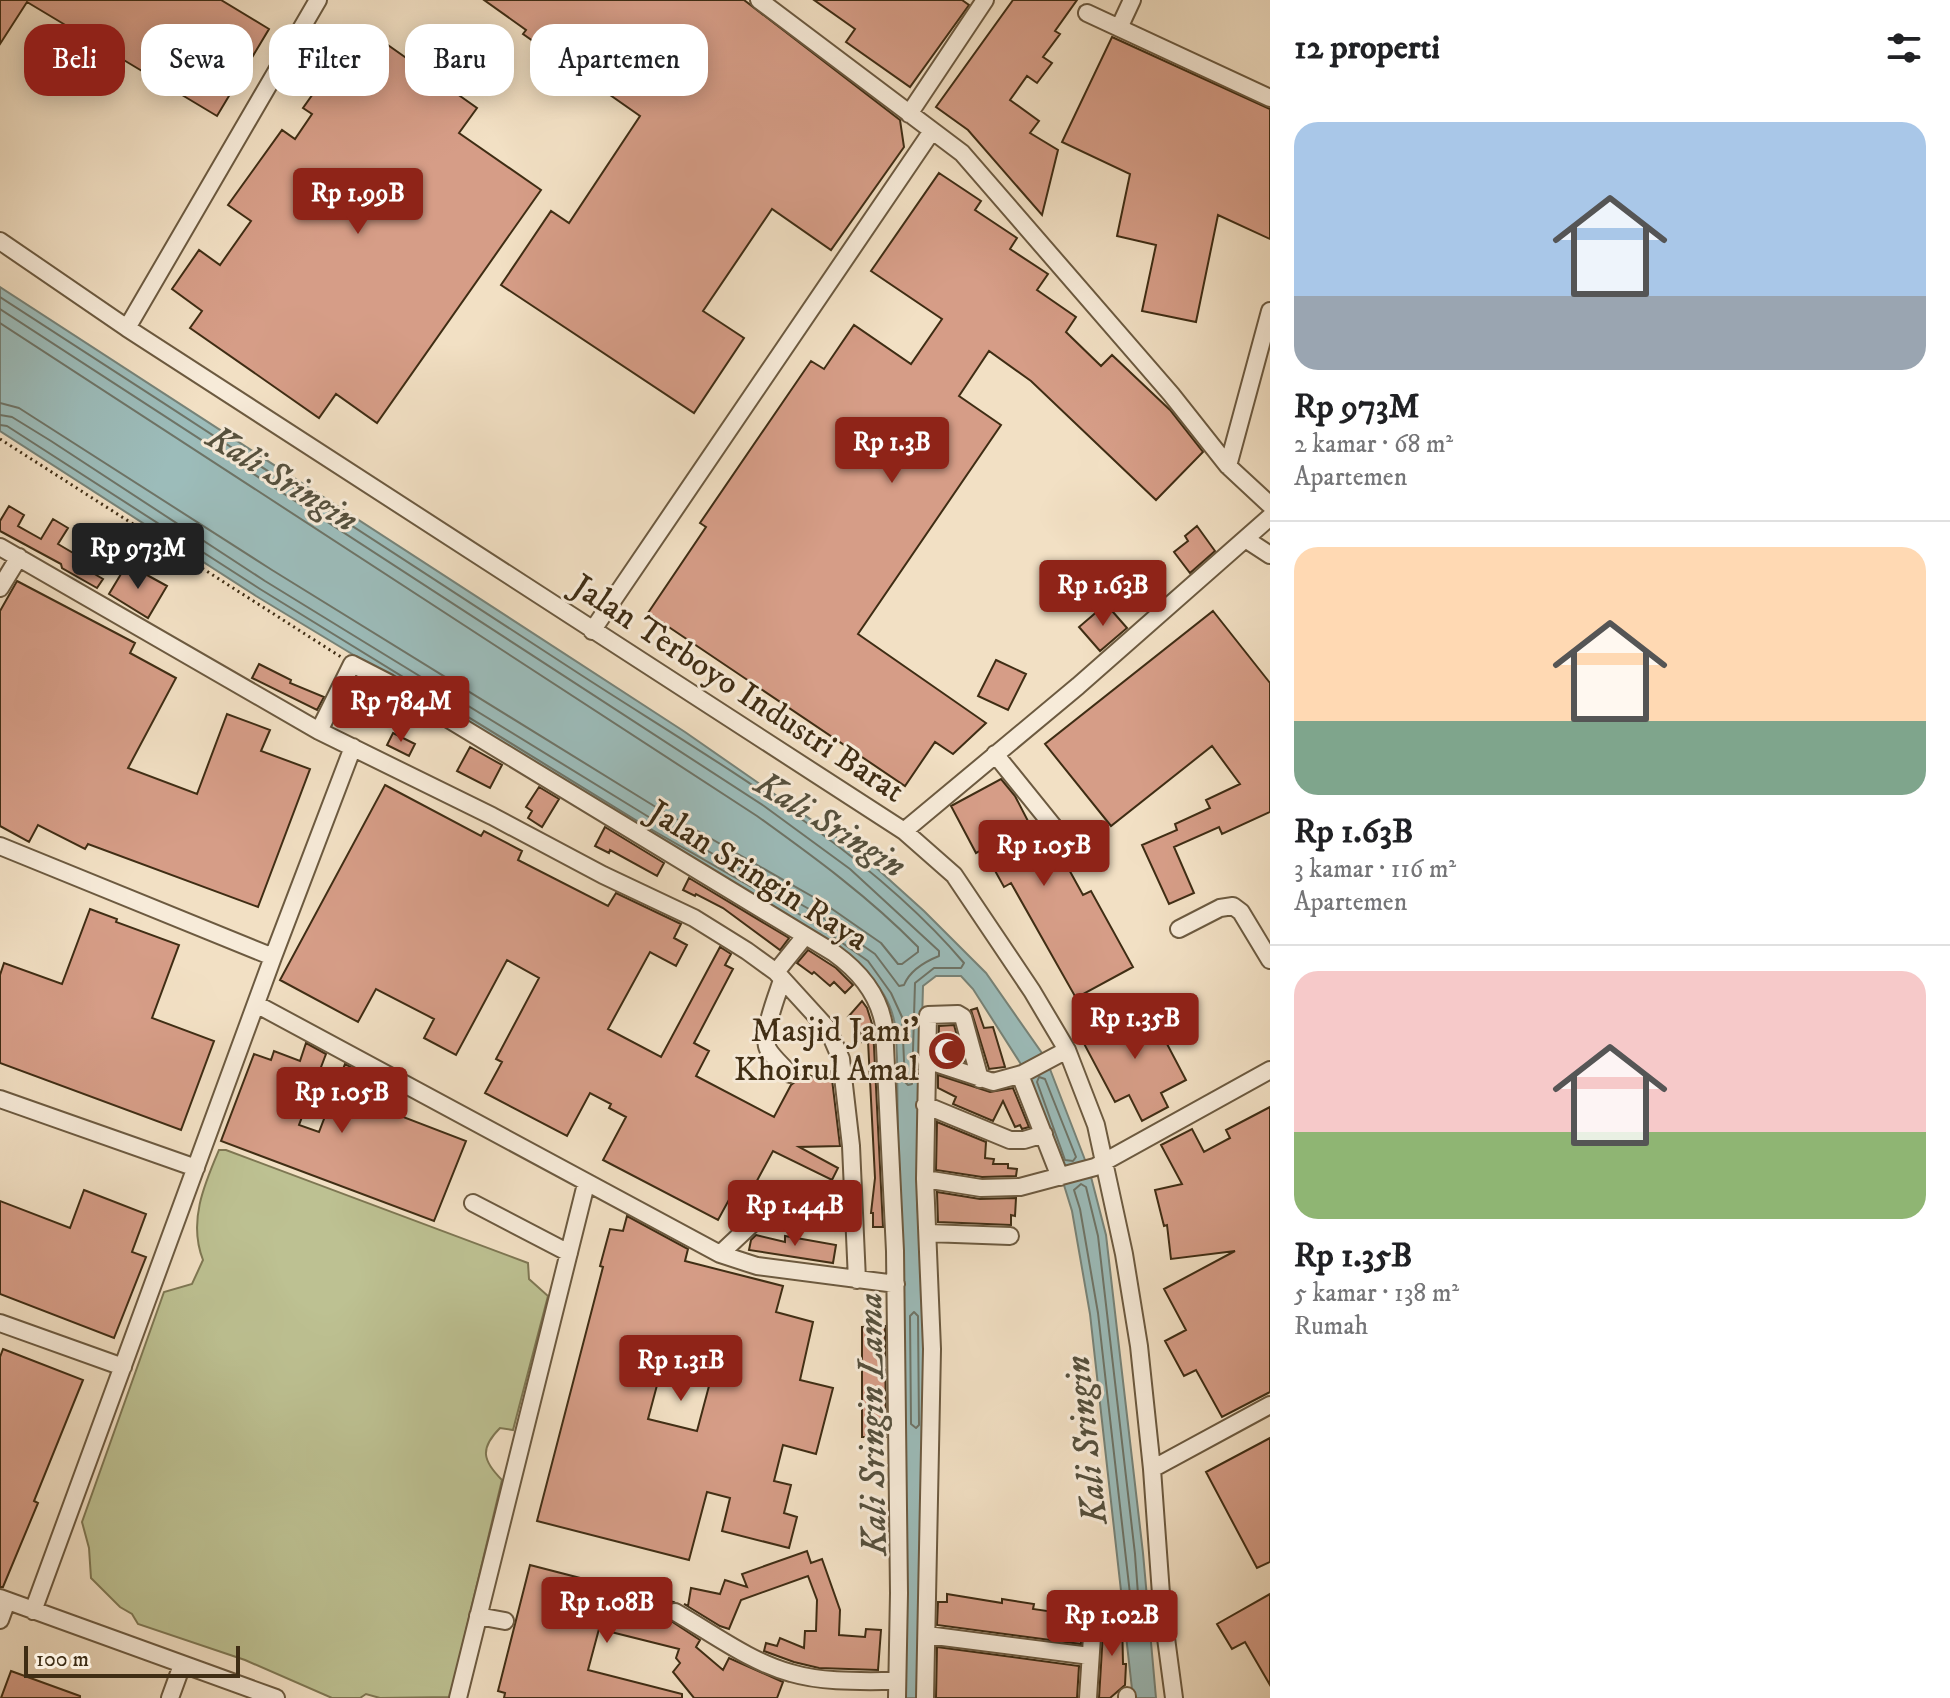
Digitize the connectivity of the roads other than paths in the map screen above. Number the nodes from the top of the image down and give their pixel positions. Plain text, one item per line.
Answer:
1 (985, 0) edge
2 (1132, 0) edge
3 (313, 2) edge
4 (764, 2) edge
5 (1087, 13) dead end
6 (1119, 28) junction
7 (1270, 98) edge
8 (909, 114) junction
9 (932, 131) junction
10 (0, 241) edge
11 (1270, 311) edge
12 (127, 328) junction
13 (1228, 466) junction
14 (1270, 505) edge
15 (1270, 517) edge
16 (1247, 540) junction
17 (0, 547) edge
18 (1270, 555) edge
19 (19, 557) junction
20 (0, 588) edge
21 (592, 631) junction
22 (319, 731) junction
23 (353, 747) junction
24 (995, 754) junction
25 (904, 831) junction
26 (0, 846) edge
27 (1079, 858) dead end
28 (1179, 929) dead end
29 (805, 936) junction
30 (273, 957) junction
31 (1270, 960) edge
32 (779, 976) junction
33 (256, 1004) junction
34 (1063, 1053) junction
35 (926, 1060) junction
36 (1270, 1070) edge
37 (790, 1074) dead end
38 (1021, 1075) junction
39 (980, 1079) junction
40 (0, 1099) edge
41 (925, 1105) junction
42 (1044, 1134) junction
43 (1100, 1165) junction
44 (196, 1168) junction
45 (1061, 1177) junction
46 (925, 1179) junction
47 (586, 1184) junction
48 (787, 1191) dead end
49 (473, 1203) dead end
50 (928, 1233) junction
51 (1010, 1236) dead end
52 (569, 1253) junction
53 (720, 1254) junction
54 (857, 1280) junction
55 (896, 1284) junction
56 (0, 1323) edge
57 (123, 1367) junction
58 (1270, 1405) edge
59 (1152, 1469) junction
60 (4, 1600) edge
61 (1094, 1606) dead end
62 (33, 1611) junction
63 (675, 1612) dead end
64 (478, 1616) junction
65 (0, 1620) edge
66 (505, 1621) dead end
67 (927, 1635) junction
68 (1090, 1656) junction
69 (182, 1665) junction
70 (897, 1690) edge
71 (170, 1698) edge
72 (276, 1698) edge
73 (458, 1698) edge
74 (925, 1698) edge
75 (1088, 1698) edge
76 (1174, 1698) edge

1 - 8 street
2 - 6 street
3 - 12 street
4 - 8 street
5 - 6 street
6 - 7 street
8 - 9 street
9 - 13 street
9 - 21 street
10 - 12 street, Jalan Terboyo Industri Barat
11 - 13 street
12 - 21 street, Jalan Terboyo Industri Barat
13 - 14 street
15 - 16 street
16 - 18 street
16 - 24 street
17 - 19 street
19 - 20 street
19 - 22 street
21 - 25 street, Jalan Terboyo Industri Barat
22 - 23 street
22 - 29 street, Jalan Sringin Raya
23 - 30 street
23 - 32 street
24 - 25 street
24 - 27 street
25 - 34 street, Jalan Terboyo Industri Barat
26 - 30 street
28 - 31 street
29 - 32 street
29 - 55 street, Jalan Sringin Raya
30 - 33 street
32 - 37 street
32 - 54 street
33 - 44 street
33 - 47 street
34 - 38 street
34 - 43 street, Jalan Terboyo Industri Barat
35 - 39 street
35 - 39 street
35 - 41 street
36 - 43 street
38 - 39 street
38 - 42 street
40 - 44 street
41 - 42 street
41 - 46 street
42 - 45 street
43 - 45 street
43 - 59 street, Jalan Terboyo Industri Barat
44 - 57 street
45 - 46 street
46 - 50 street
47 - 52 street
47 - 53 street
48 - 53 street
49 - 52 street
50 - 51 street
50 - 67 street
52 - 64 street
53 - 54 street
54 - 55 street
55 - 70 street, Jalan Sringin Raya
56 - 57 street
57 - 62 street
58 - 59 street
59 - 76 street, Jalan Terboyo Industri Barat
60 - 62 street
60 - 65 street
61 - 68 street
62 - 69 street
63 - 70 street
64 - 66 street
64 - 73 street
67 - 68 street
67 - 74 street
68 - 75 street
69 - 71 street
69 - 72 street

